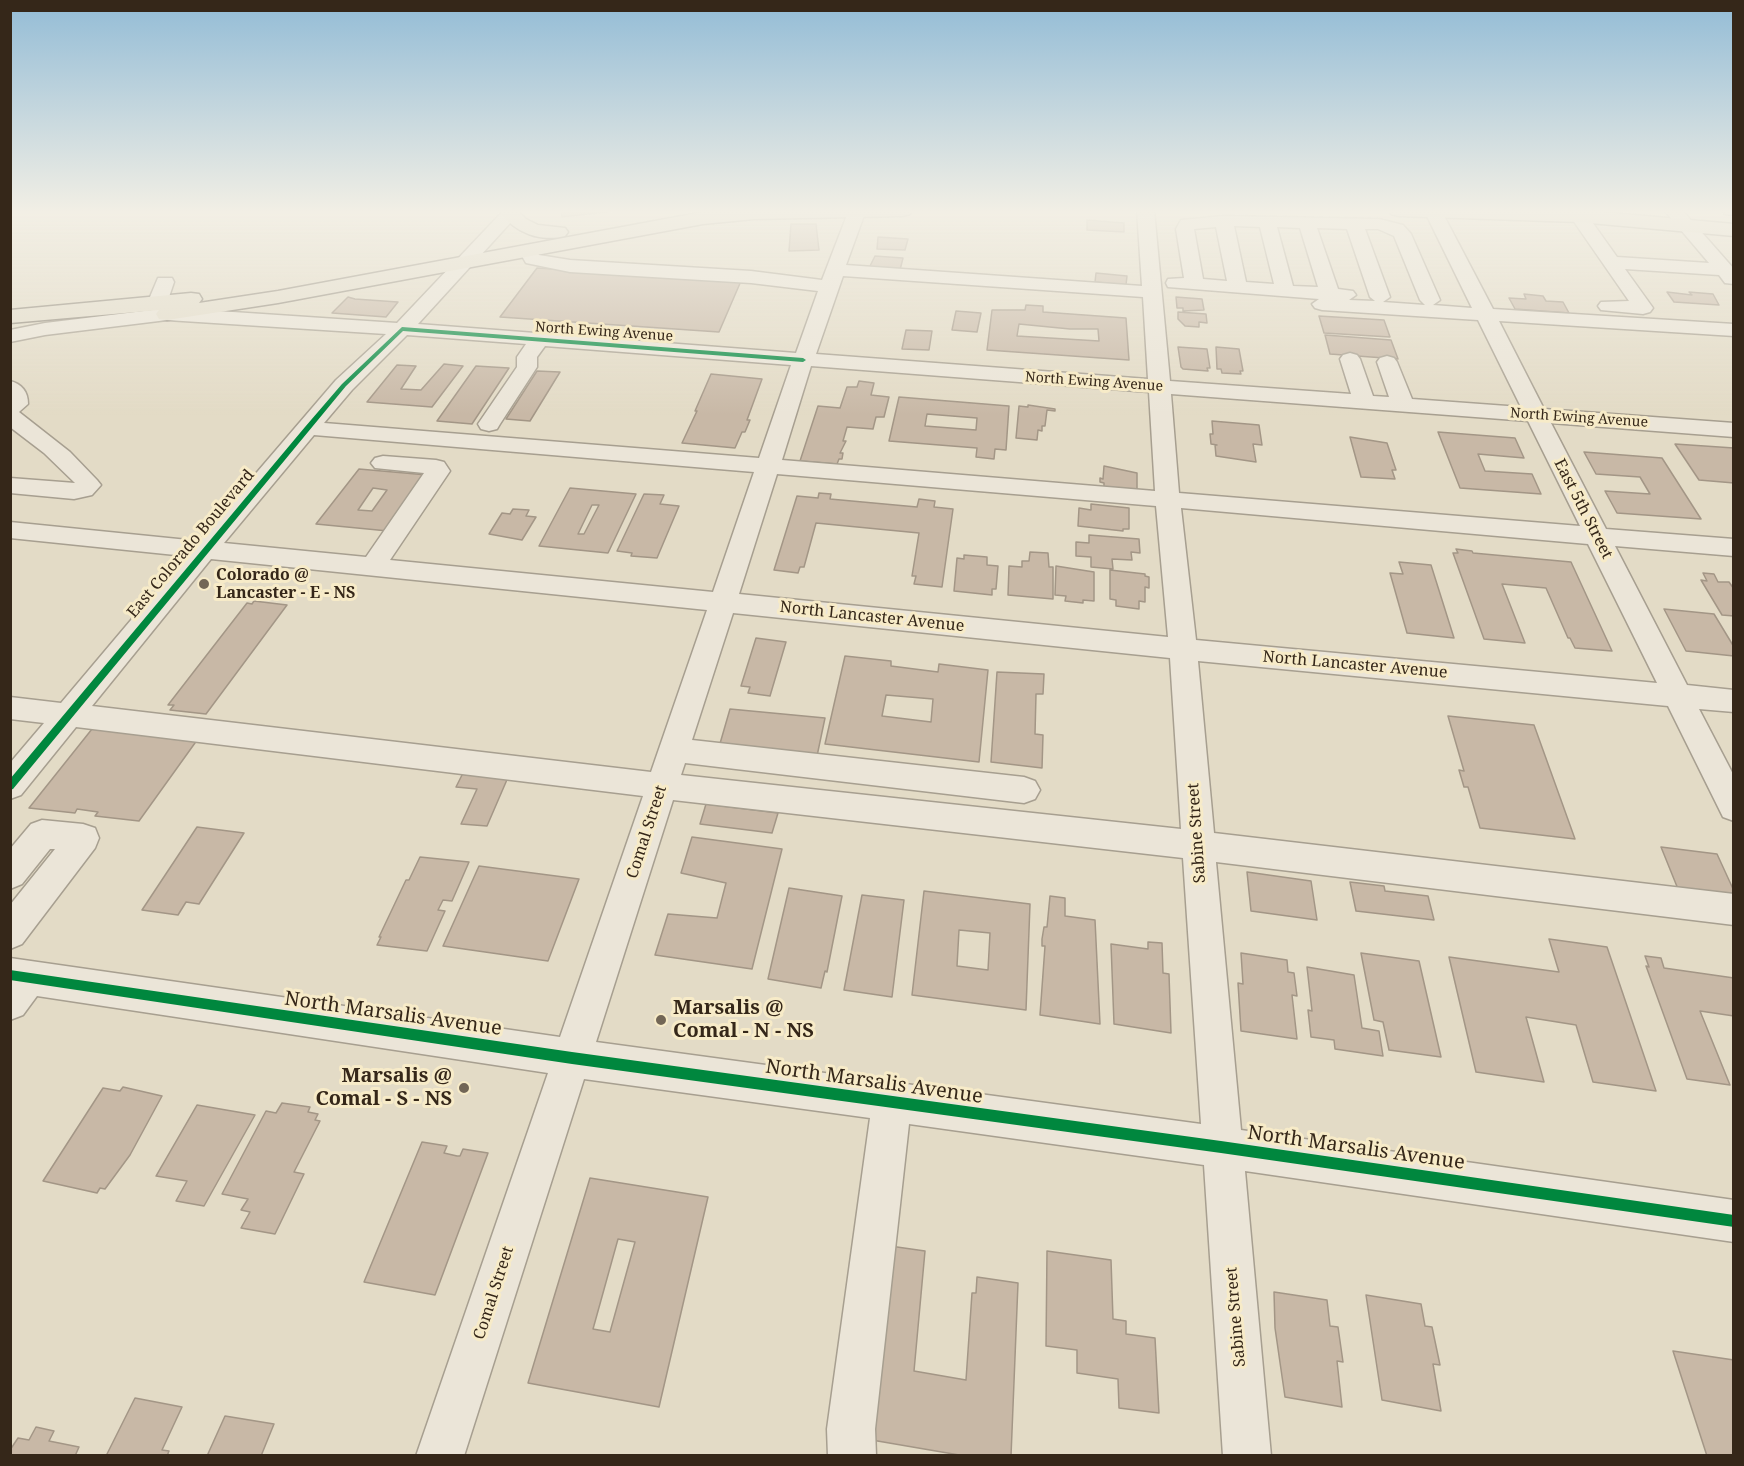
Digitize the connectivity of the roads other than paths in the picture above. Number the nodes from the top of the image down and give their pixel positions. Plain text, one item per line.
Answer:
1 (307, 278) edge
2 (383, 278) edge
3 (449, 278) edge
4 (832, 278) edge
5 (840, 278) edge
6 (1152, 278) edge
7 (1194, 278) edge
8 (1236, 278) edge
9 (1282, 278) edge
10 (1321, 278) edge
11 (1373, 278) edge
12 (1421, 278) edge
13 (1468, 278) edge
14 (1622, 278) edge
15 (374, 280) junction
16 (1195, 285) junction
17 (1238, 287) junction
18 (1285, 291) junction
19 (434, 294) junction
20 (1153, 294) junction
21 (1008, 296) dead end
22 (1380, 297) junction
23 (162, 299) junction
24 (1326, 299) junction
25 (1430, 300) junction
26 (1604, 306) dead end
27 (1483, 309) junction
28 (12, 320) edge
29 (402, 329) junction
30 (1734, 330) edge
31 (538, 340) junction
32 (1350, 359) dead end
33 (803, 360) junction
34 (1387, 362) dead end
35 (10, 387) edge
36 (1160, 387) junction
37 (1364, 402) junction
38 (1403, 405) junction
39 (10, 409) edge
40 (1536, 415) junction
41 (10, 416) edge
42 (489, 424) dead end
43 (307, 428) junction
44 (1734, 430) edge
45 (383, 463) dead end
46 (769, 465) junction
47 (10, 485) edge
48 (1168, 501) junction
49 (10, 530) edge
50 (1597, 536) junction
51 (1734, 548) edge
52 (205, 549) junction
53 (373, 566) junction
54 (724, 602) junction
55 (1183, 649) junction
56 (1677, 696) junction
57 (1734, 701) edge
58 (10, 708) edge
59 (69, 715) junction
60 (675, 750) junction
61 (10, 786) edge
62 (663, 786) junction
63 (1024, 790) dead end
64 (1734, 808) edge
65 (1197, 845) junction
66 (10, 874) edge
67 (10, 883) edge
68 (45, 888) junction
69 (1734, 910) edge
70 (10, 933) edge
71 (16, 986) edge
72 (572, 1058) junction
73 (892, 1102) junction
74 (1221, 1147) junction
75 (1734, 1221) edge
76 (440, 1455) edge
77 (852, 1455) edge
78 (1247, 1455) edge

1 - 23 main road
2 - 15 main road
3 - 19 street, East Colorado Boulevard
4 - 33 street, Comal Street
5 - 20 street
6 - 20 street, Sabine Street
7 - 16 street
8 - 17 street
9 - 18 street
10 - 24 street
11 - 22 street
12 - 25 street
13 - 27 street, East 5th Street
14 - 26 street
15 - 19 main road
15 - 23 main road
16 - 17 street
16 - 20 street
17 - 18 street
18 - 24 street
19 - 29 street, East Colorado Boulevard
20 - 21 street
20 - 36 street, Sabine Street
22 - 24 street
22 - 25 street
23 - 28 main road
23 - 29 street, North Ewing Avenue
24 - 27 street
25 - 27 street
27 - 30 street
27 - 40 street, East 5th Street
29 - 31 street, North Ewing Avenue
29 - 43 street, East Colorado Boulevard
31 - 33 street, North Ewing Avenue
31 - 42 street
32 - 37 street
33 - 36 street, North Ewing Avenue
33 - 46 street, Comal Street
34 - 38 street
35 - 39 street
36 - 37 street, North Ewing Avenue
36 - 48 street, Sabine Street
37 - 38 street, North Ewing Avenue
38 - 40 street, North Ewing Avenue
40 - 44 street, North Ewing Avenue
40 - 50 street, East 5th Street
41 - 47 street
43 - 46 street
43 - 52 street, East Colorado Boulevard
45 - 53 street
46 - 48 street
46 - 54 street, Comal Street
48 - 50 street
48 - 55 street, Sabine Street
49 - 52 street, North Lancaster Avenue
50 - 51 street
50 - 56 street, East 5th Street
52 - 53 street, North Lancaster Avenue
52 - 59 street, East Colorado Boulevard
53 - 54 street, North Lancaster Avenue
54 - 55 street, North Lancaster Avenue
54 - 60 street, Comal Street
55 - 56 street, North Lancaster Avenue
55 - 65 street, Sabine Street
56 - 57 street, North Lancaster Avenue
56 - 64 street, East 5th Street
58 - 59 street
59 - 61 street, East Colorado Boulevard
59 - 62 street
60 - 62 street, Comal Street
60 - 63 street
62 - 65 street
62 - 72 street, Comal Street
65 - 69 street
65 - 74 street, Sabine Street
66 - 68 street
67 - 68 street
68 - 70 street
71 - 72 street, North Marsalis Avenue
72 - 73 street, North Marsalis Avenue
72 - 76 street, Comal Street
73 - 74 street, North Marsalis Avenue
73 - 77 street
74 - 75 street, North Marsalis Avenue
74 - 78 street, Sabine Street

